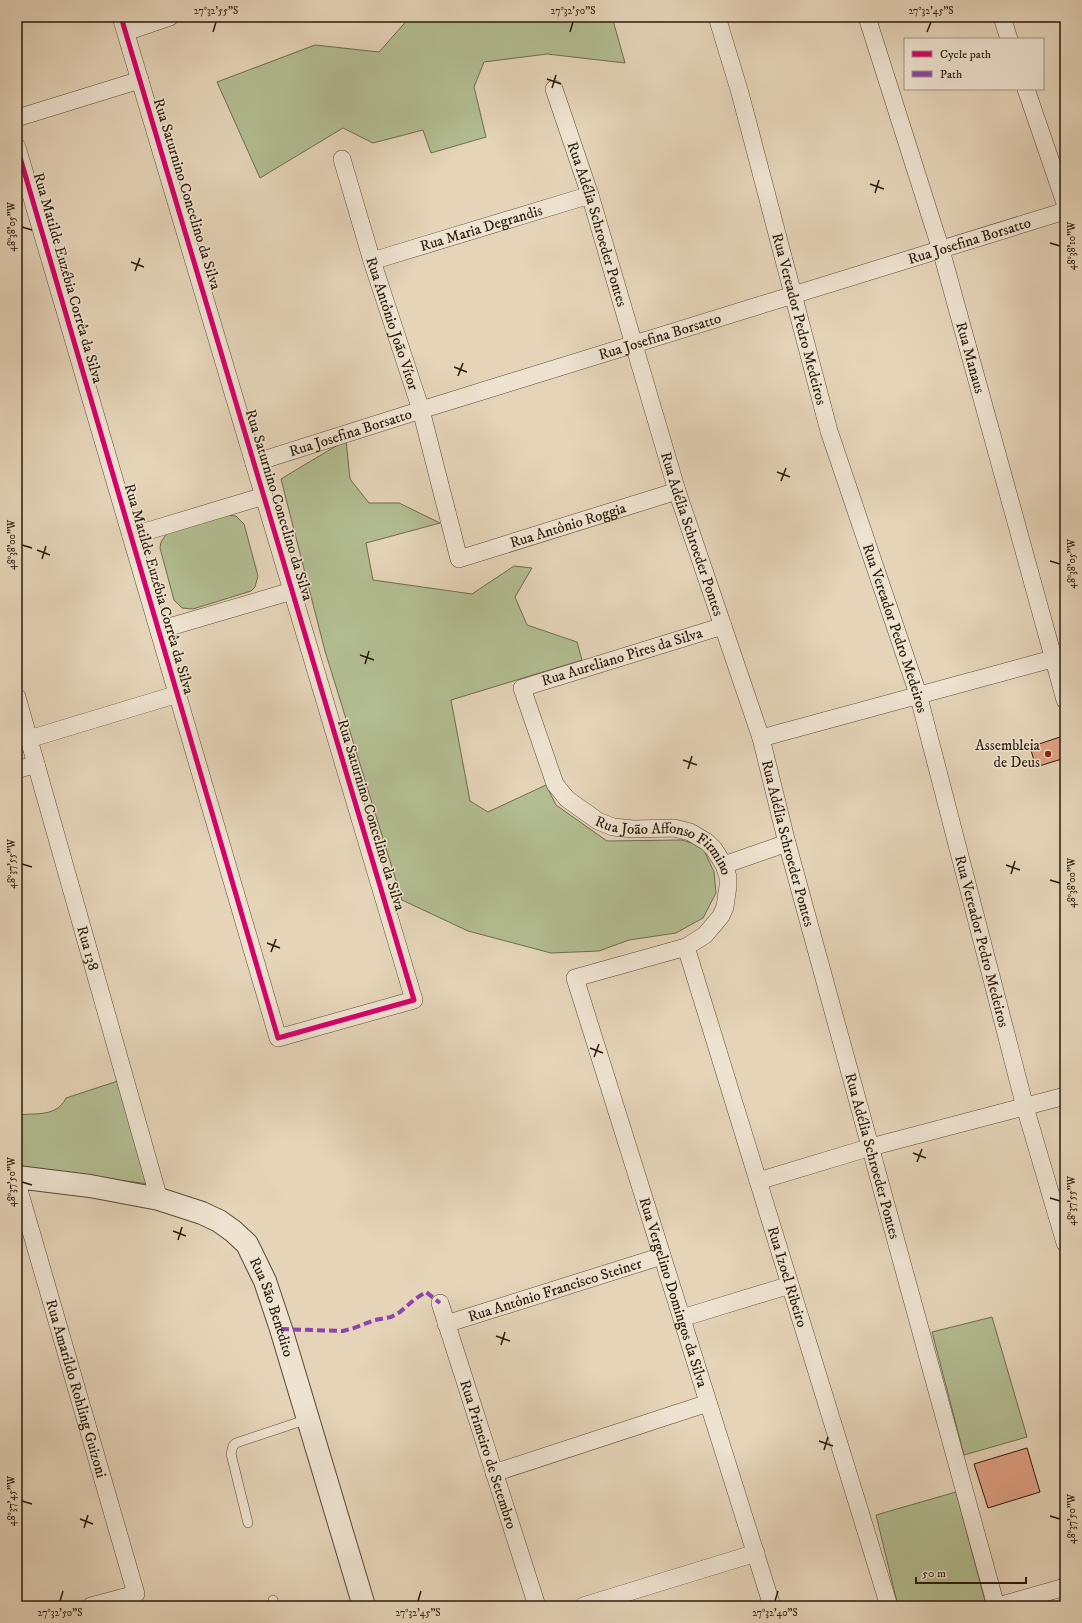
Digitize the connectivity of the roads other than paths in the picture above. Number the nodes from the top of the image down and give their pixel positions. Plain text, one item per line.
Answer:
1 (170, 17) edge
2 (717, 17) edge
3 (867, 17) edge
4 (1002, 17) edge
5 (124, 24) edge
6 (1009, 38) edge
7 (140, 80) junction
8 (554, 89) dead end
9 (1026, 90) edge
10 (17, 118) edge
11 (17, 148) edge
12 (342, 158) dead end
13 (590, 195) junction
14 (1065, 204) edge
15 (1065, 211) edge
16 (941, 250) junction
17 (372, 261) junction
18 (794, 295) junction
19 (634, 344) junction
20 (421, 410) junction
21 (254, 463) junction
22 (677, 491) junction
23 (264, 496) junction
24 (131, 536) junction
25 (459, 559) joint
26 (292, 591) junction
27 (722, 626) junction
28 (159, 630) junction
29 (1059, 657) edge
30 (522, 688) joint
31 (178, 694) junction
32 (918, 694) junction
33 (17, 697) edge
34 (1065, 700) edge
35 (761, 738) junction
36 (29, 739) junction
37 (36, 764) junction
38 (17, 770) edge
39 (787, 843) junction
40 (724, 865) junction
41 (686, 947) junction
42 (575, 978) joint
43 (278, 1038) joint
44 (1065, 1096) edge
45 (1026, 1107) junction
46 (870, 1147) junction
47 (17, 1177) edge
48 (758, 1181) junction
49 (17, 1183) edge
50 (159, 1199) junction
51 (1065, 1243) edge
52 (662, 1256) junction
53 (790, 1285) junction
54 (440, 1303) dead end
55 (682, 1318) junction
56 (446, 1324) junction
57 (708, 1403) junction
58 (308, 1419) junction
59 (494, 1472) junction
60 (248, 1523) dead end
61 (756, 1553) junction
62 (1057, 1595) edge
63 (91, 1606) edge
64 (364, 1606) edge
65 (537, 1606) edge
66 (583, 1606) edge
67 (772, 1606) edge
68 (889, 1606) edge
69 (997, 1606) edge

1 - 5 street
2 - 18 street, Rua Vereador Pedro Medeiros
3 - 16 street, Rua Manaus
4 - 6 street
5 - 7 street, Rua Saturnino Concelino da Silva
7 - 10 street
7 - 21 street, Rua Saturnino Concelino da Silva
8 - 13 street, Rua Adélia Schroeder Pontes
9 - 14 street
11 - 24 street, Rua Matilde Euzébia Corrêa da Silva
12 - 17 street, Rua Antônio João Vítor
13 - 17 street, Rua Maria Degrandis
13 - 19 street, Rua Adélia Schroeder Pontes
15 - 16 street, Rua Josefina Borsatto
16 - 18 street, Rua Josefina Borsatto
16 - 29 street, Rua Manaus
17 - 20 street, Rua Antônio João Vítor
18 - 19 street, Rua Josefina Borsatto
18 - 32 street, Rua Vereador Pedro Medeiros
19 - 20 street, Rua Josefina Borsatto
19 - 22 street, Rua Adélia Schroeder Pontes
20 - 21 street, Rua Josefina Borsatto
20 - 25 street, Rua Antônio João Vítor
21 - 23 street, Rua Saturnino Concelino da Silva
22 - 25 street, Rua Antônio Roggia
22 - 27 street, Rua Adélia Schroeder Pontes
23 - 24 street
23 - 26 street, Rua Saturnino Concelino da Silva
24 - 28 street, Rua Matilde Euzébia Corrêa da Silva
26 - 28 street
26 - 43 street, Rua Saturnino Concelino da Silva
27 - 30 street, Rua Aureliano Pires da Silva
27 - 35 street, Rua Adélia Schroeder Pontes
28 - 31 street, Rua Matilde Euzébia Corrêa da Silva
29 - 32 street
29 - 34 street, Rua Manaus
30 - 40 street, Rua João Affonso Firmino
31 - 36 street
31 - 43 street, Rua Matilde Euzébia Corrêa da Silva
32 - 35 street
32 - 45 street, Rua Vereador Pedro Medeiros
33 - 36 street, Rua 138
35 - 39 street, Rua Adélia Schroeder Pontes
36 - 37 street, Rua 138
37 - 38 street
37 - 50 street, Rua 138
39 - 40 street
39 - 46 street, Rua Adélia Schroeder Pontes
40 - 41 street, Rua João Affonso Firmino
41 - 42 street, Rua João Affonso Firmino
41 - 48 street, Rua Izoel Ribeiro
42 - 52 street, Rua Vergelino Domingos da Silva
44 - 45 street
45 - 46 street
45 - 51 street, Rua Vereador Pedro Medeiros
46 - 48 street
46 - 69 street, Rua Adélia Schroeder Pontes
47 - 50 street, Rua São Benedito
48 - 53 street, Rua Izoel Ribeiro
49 - 63 street, Rua Amarildo Rohling Guizoni
50 - 58 street, Rua São Benedito
52 - 55 street, Rua Vergelino Domingos da Silva
52 - 56 street, Rua Antônio Francisco Steiner
53 - 55 street
53 - 68 street, Rua Izoel Ribeiro
54 - 56 street, Rua Primeiro de Setembro
55 - 57 street, Rua Vergelino Domingos da Silva
56 - 59 street, Rua Primeiro de Setembro
57 - 59 street
57 - 61 street, Rua Vergelino Domingos da Silva
58 - 60 lane
58 - 64 street, Rua São Benedito
59 - 65 street, Rua Primeiro de Setembro
61 - 66 street
61 - 67 street, Rua Vergelino Domingos da Silva
62 - 69 street

